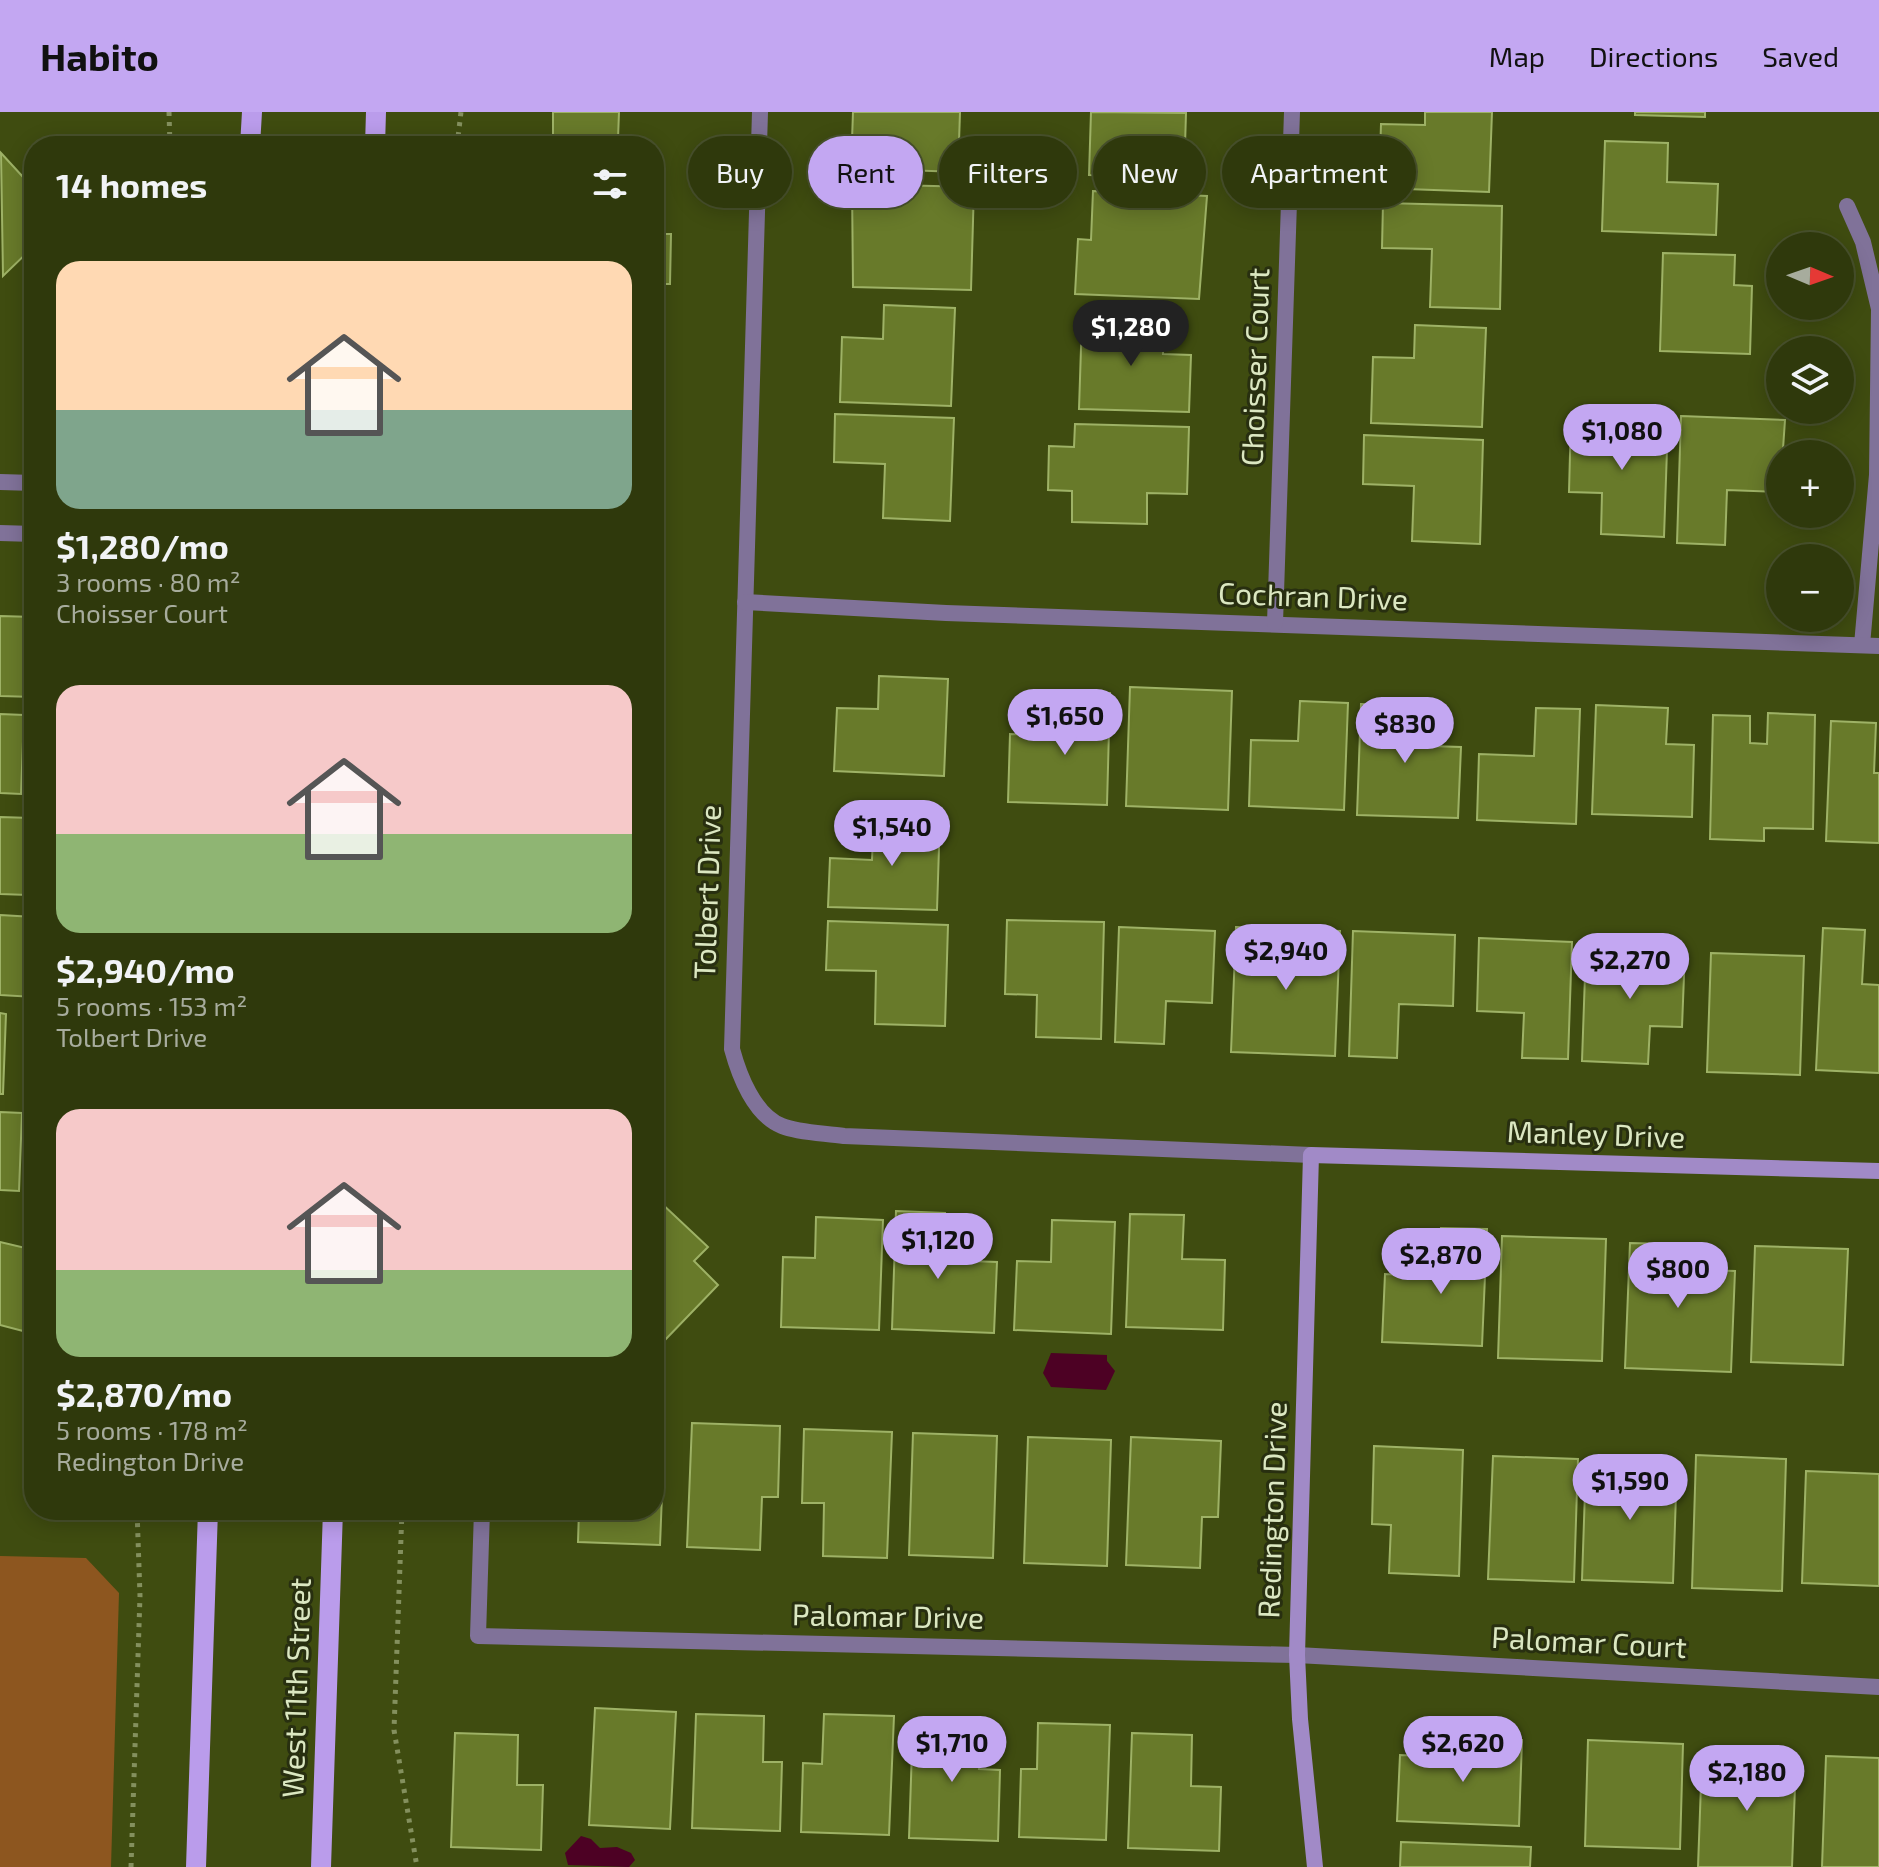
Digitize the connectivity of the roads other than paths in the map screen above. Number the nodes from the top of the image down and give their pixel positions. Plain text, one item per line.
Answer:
1 (252, 112) edge
2 (376, 112) edge
3 (760, 112) edge
4 (1292, 112) edge
5 (251, 136) edge
6 (375, 136) edge
7 (1847, 206) dead end
8 (0, 482) edge
9 (24, 483) edge
10 (0, 533) edge
11 (24, 534) edge
12 (745, 602) junction
13 (1275, 623) junction
14 (1862, 645) junction
15 (1879, 646) edge
16 (1311, 1155) junction
17 (1879, 1171) edge
18 (208, 1520) edge
19 (333, 1520) edge
20 (482, 1520) edge
21 (1297, 1655) junction
22 (1879, 1687) edge
23 (196, 1867) edge
24 (321, 1867) edge
25 (1315, 1867) edge

1 - 5 main road
2 - 6 main road
3 - 12 street, Tolbert Drive
4 - 13 street, Choisser Court
7 - 14 street
8 - 9 street
10 - 11 street
12 - 13 street, Cochran Drive
12 - 16 street, Tolbert Drive
13 - 14 street, Cochran Drive
14 - 15 street, Cochran Drive
16 - 17 street, Manley Drive
16 - 21 street, Redington Drive
18 - 23 main road
19 - 24 main road, West 11th Street
20 - 21 street, Palomar Drive
21 - 22 street, Palomar Court
21 - 25 street, Redington Drive

